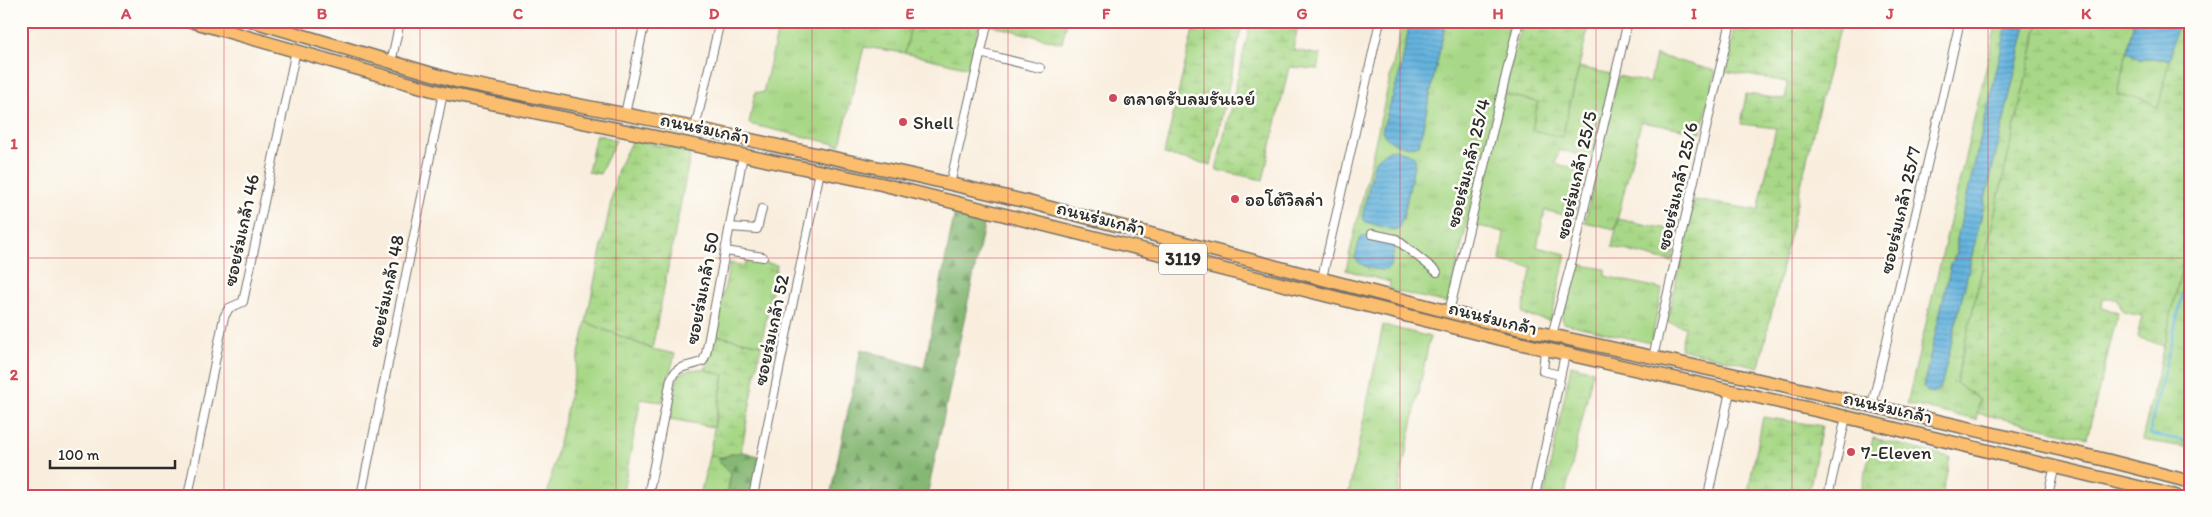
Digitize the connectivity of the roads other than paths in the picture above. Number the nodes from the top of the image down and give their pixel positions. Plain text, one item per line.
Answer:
1 (191, 21) edge
2 (253, 21) edge
3 (400, 21) edge
4 (645, 21) edge
5 (720, 21) edge
6 (988, 21) edge
7 (1380, 21) edge
8 (1519, 21) edge
9 (1628, 21) edge
10 (1732, 21) edge
11 (1960, 21) edge
12 (287, 26) edge
13 (296, 50) junction
14 (980, 53) junction
15 (391, 63) junction
16 (1040, 68) dead end
17 (443, 93) junction
18 (625, 114) junction
19 (695, 128) junction
20 (743, 154) junction
21 (820, 171) junction
22 (950, 184) junction
23 (762, 209) dead end
24 (730, 227) junction
25 (1372, 234) dead end
26 (726, 251) junction
27 (763, 257) dead end
28 (1437, 272) dead end
29 (1322, 278) junction
30 (1449, 312) junction
31 (1552, 335) junction
32 (1545, 350) junction
33 (1565, 354) junction
34 (1653, 358) junction
35 (1560, 375) junction
36 (1730, 391) junction
37 (1872, 406) junction
38 (1846, 416) junction
39 (2055, 465) junction
40 (2191, 474) edge
41 (2162, 475) junction
42 (2191, 482) edge
43 (188, 496) edge
44 (361, 496) edge
45 (648, 496) edge
46 (753, 496) edge
47 (1535, 496) edge
48 (1708, 496) edge
49 (1828, 496) edge
50 (2048, 496) edge
51 (2176, 496) edge

1 - 13 main road, ถนนร่มเกล้า / 3119
2 - 12 main road, ถนนร่มเกล้า / 3119
3 - 15 street
4 - 18 street
5 - 19 street
6 - 14 street
7 - 29 street
8 - 30 street, ซอยร่มเกล้า 25/4
9 - 31 street, ซอยร่มเกล้า 25/5
10 - 34 street, ซอยร่มเกล้า 25/6
11 - 37 street, ซอยร่มเกล้า 25/7
12 - 15 main road, ถนนร่มเกล้า / 3119
13 - 17 main road, ถนนร่มเกล้า / 3119
13 - 43 street, ซอยร่มเกล้า 46
14 - 16 street
14 - 22 street
15 - 18 main road, ถนนร่มเกล้า / 3119
17 - 20 main road, ถนนร่มเกล้า / 3119
17 - 44 street, ซอยร่มเกล้า 48
18 - 19 main road, ถนนร่มเกล้า / 3119
19 - 22 main road, ถนนร่มเกล้า / 3119
20 - 21 main road, ถนนร่มเกล้า / 3119
20 - 24 street, ซอยร่มเกล้า 50
21 - 32 main road, ถนนร่มเกล้า / 3119
21 - 46 street, ซอยร่มเกล้า 52
22 - 29 main road, ถนนร่มเกล้า / 3119
23 - 24 street
24 - 26 street, ซอยร่มเกล้า 50
25 - 28 street
26 - 27 street
26 - 45 street, ซอยร่มเกล้า 50
29 - 30 main road, ถนนร่มเกล้า / 3119
30 - 31 main road, ถนนร่มเกล้า / 3119
31 - 34 main road, ถนนร่มเกล้า / 3119
32 - 33 main road, ถนนร่มเกล้า / 3119
32 - 35 street
33 - 35 street
33 - 36 main road, ถนนร่มเกล้า / 3119
34 - 37 main road, ถนนร่มเกล้า / 3119
35 - 47 street
36 - 38 main road, ถนนร่มเกล้า / 3119
36 - 48 street
37 - 41 main road, ถนนร่มเกล้า / 3119
38 - 39 main road, ถนนร่มเกล้า / 3119
38 - 49 street
39 - 50 street
39 - 51 main road, ถนนร่มเกล้า / 3119
40 - 41 main road
41 - 42 main road, ถนนร่มเกล้า / 3119

